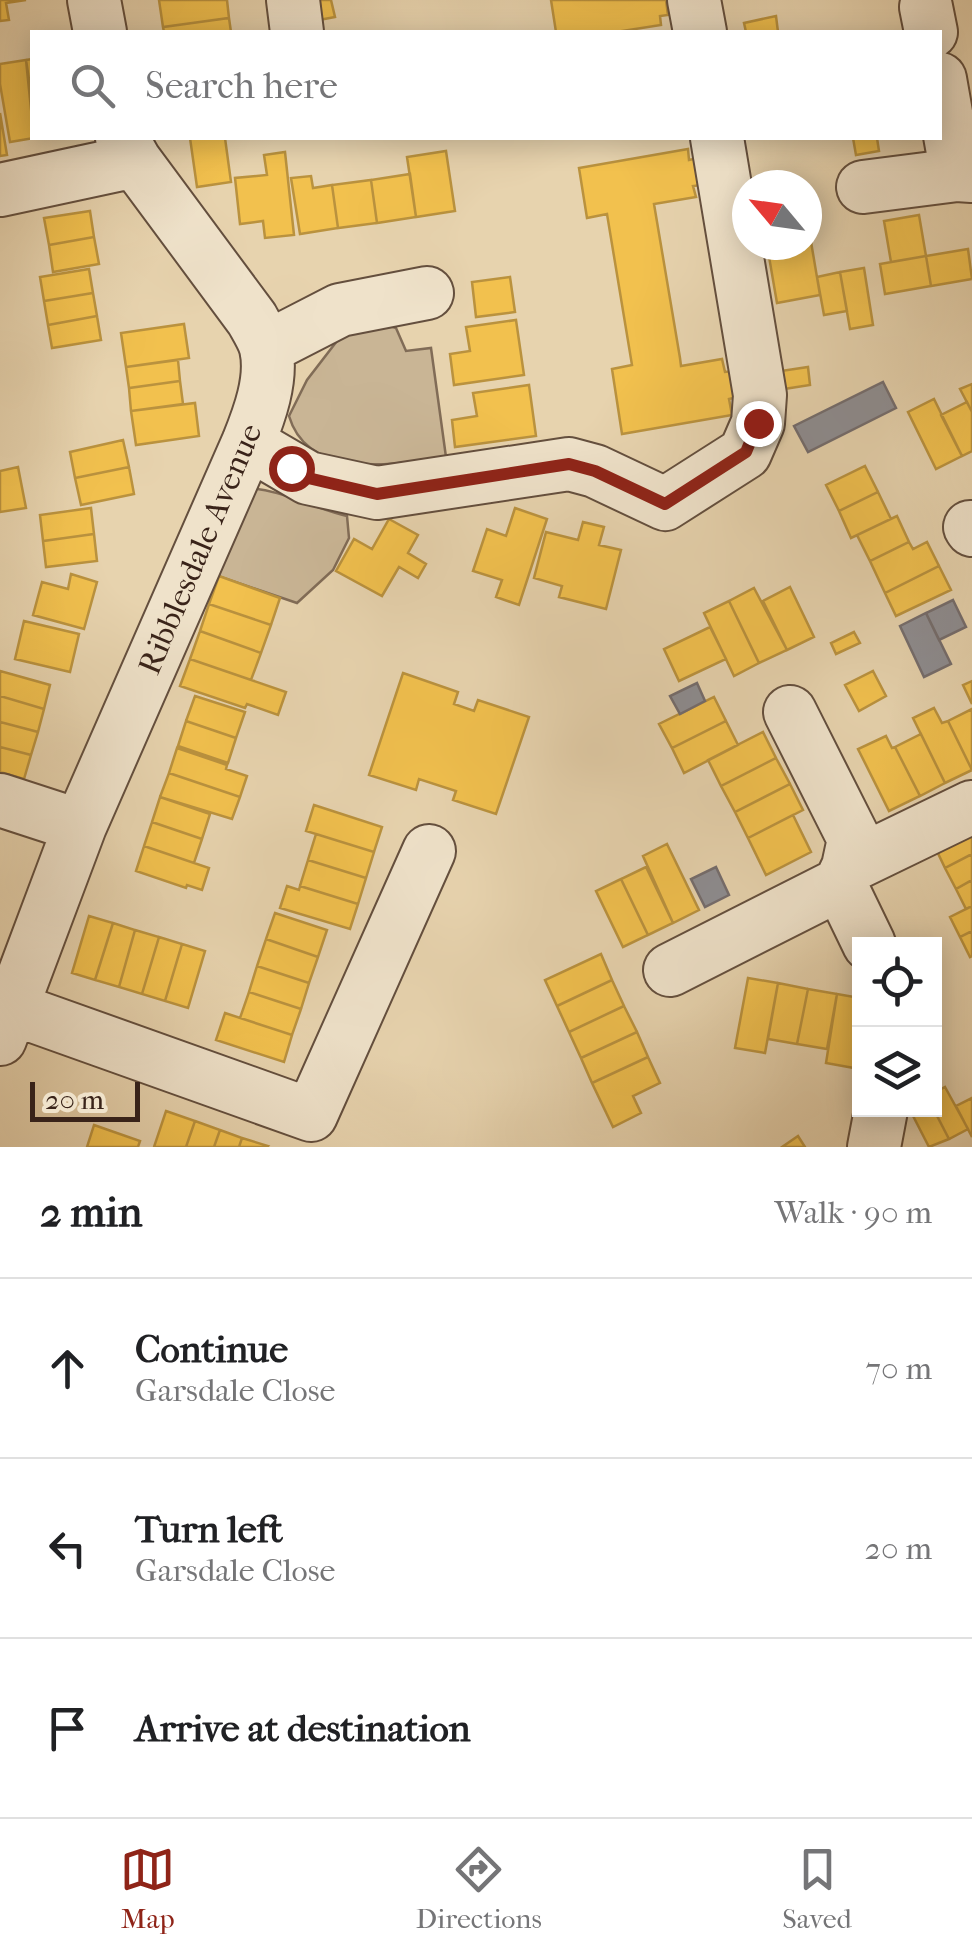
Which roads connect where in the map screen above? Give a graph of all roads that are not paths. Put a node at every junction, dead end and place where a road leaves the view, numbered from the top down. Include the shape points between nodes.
1 (94, 0) edge
2 (293, 0) edge
3 (694, 0) edge
4 (100, 30) edge
5 (296, 30) edge
6 (700, 30) edge
7 (942, 88) edge
8 (717, 140) edge
9 (129, 149) edge
10 (964, 176) edge
11 (864, 187) dead end
12 (0, 190) edge
13 (427, 292) dead end
14 (266, 348) junction
15 (248, 444) junction
16 (790, 712) dead end
17 (0, 800) edge
18 (972, 807) edge
19 (80, 826) junction
20 (430, 850) dead end
21 (857, 867) junction
22 (868, 937) edge
23 (670, 970) dead end
24 (6, 1023) edge
25 (880, 1117) edge
26 (874, 1147) edge

1 - 4 street
2 - 5 street
3 - 6 street
7 - 10 street
8 - 15 street via 760,395 746,452 665,504 569,464 377,494 308,478
9 - 12 street
9 - 14 street
10 - 11 street
13 - 14 street via 340,310
14 - 15 street, Ribblesdale Avenue via 267,374
15 - 19 street, Ribblesdale Avenue
16 - 21 street via 854,839
17 - 19 street
18 - 21 street
19 - 24 street, Ribblesdale Avenue
20 - 24 street via 311,1116
21 - 22 street
21 - 23 street
25 - 26 street

